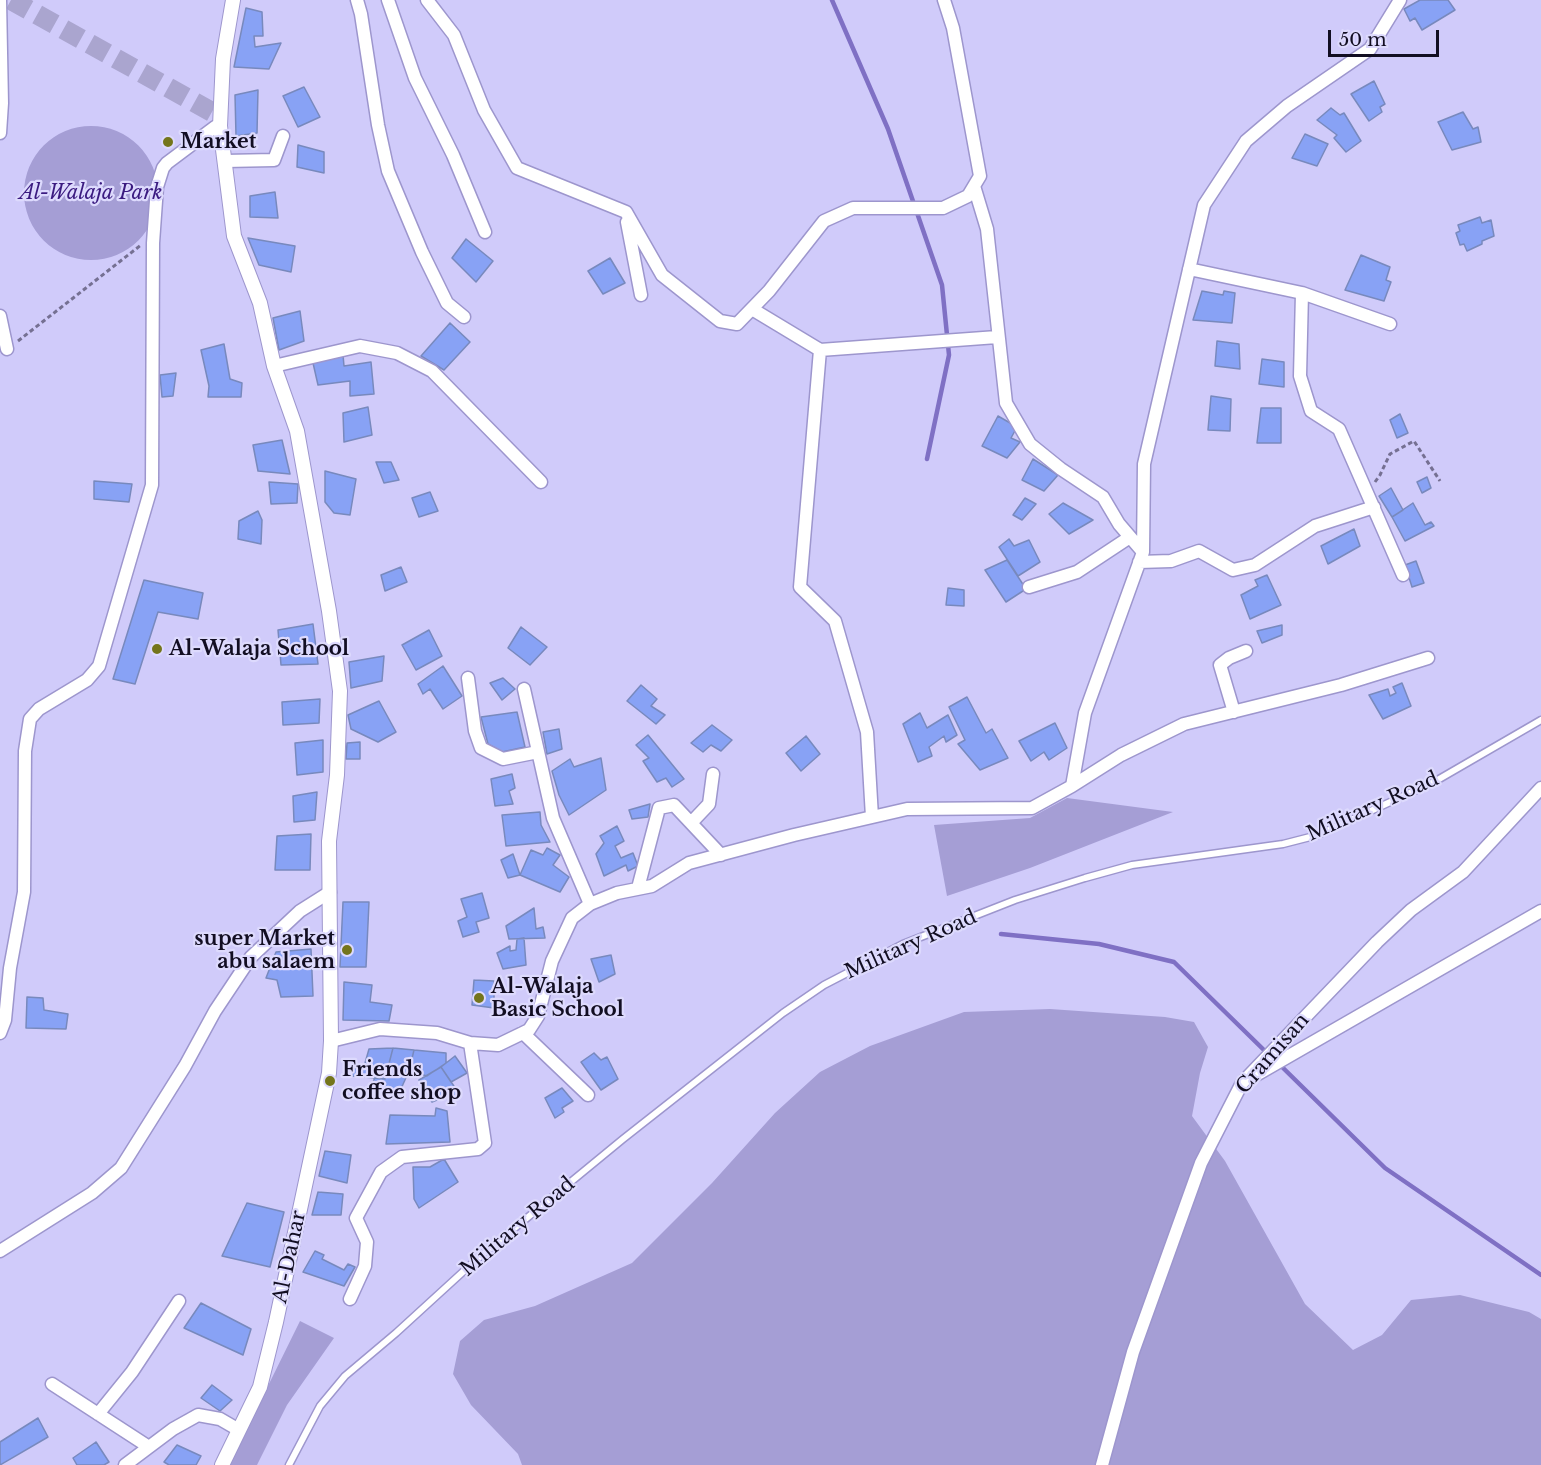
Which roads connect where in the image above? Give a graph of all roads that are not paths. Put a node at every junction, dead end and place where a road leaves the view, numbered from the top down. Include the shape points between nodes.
1 (0, 0) edge
2 (233, 0) edge
3 (357, 0) edge
4 (388, 0) edge
5 (427, 0) edge
6 (944, 0) edge
7 (1400, 0) edge
8 (220, 126) junction
9 (0, 133) edge
10 (283, 136) dead end
11 (225, 161) junction
12 (974, 186) junction
13 (626, 213) junction
14 (485, 232) dead end
15 (1189, 269) junction
16 (1302, 293) junction
17 (641, 295) dead end
18 (752, 309) junction
19 (0, 316) edge
20 (464, 317) dead end
21 (1390, 324) dead end
22 (997, 337) junction
23 (7, 349) road end
24 (820, 350) junction
25 (274, 366) junction
26 (541, 482) dead end
27 (1374, 507) junction
28 (1130, 537) junction
29 (1141, 557) junction
30 (1403, 575) dead end
31 (1029, 587) dead end
32 (1246, 651) dead end
33 (1428, 658) dead end
34 (468, 678) dead end
35 (524, 689) dead end
36 (1234, 712) junction
37 (1541, 720) edge
38 (538, 752) junction
39 (713, 774) dead end
40 (1072, 786) junction
41 (1541, 788) edge
42 (872, 817) junction
43 (691, 823) junction
44 (721, 855) junction
45 (638, 888) junction
46 (330, 892) junction
47 (590, 904) junction
48 (1541, 911) edge
49 (0, 1033) edge
50 (523, 1033) junction
51 (331, 1041) junction
52 (470, 1043) junction
53 (1242, 1083) junction
54 (588, 1095) dead end
55 (0, 1251) edge
56 (350, 1299) dead end
57 (179, 1301) dead end
58 (52, 1384) dead end
59 (98, 1414) junction
60 (239, 1430) junction
61 (149, 1448) junction
62 (125, 1465) edge
63 (222, 1465) edge
64 (290, 1465) edge
65 (1102, 1465) edge

1 - 9 street
2 - 8 street, Al-Dahar via 223,59
3 - 20 street via 388,171 447,303
4 - 14 street via 415,78
5 - 13 street via 454,35 484,110 517,168
6 - 12 street via 953,28 980,176
7 - 15 street via 1370,49 1287,106 1246,141 1204,205
8 - 11 street, Al-Dahar
8 - 49 street via 163,168 157,186 152,485 99,666 87,680 39,709 30,719 25,751 24,892
10 - 11 street via 274,160
11 - 25 street, Al-Dahar via 234,236 260,303
12 - 18 street via 968,196 943,208 853,208 824,221
12 - 22 street via 987,229
13 - 17 street
13 - 18 street via 662,275 720,321 737,324
15 - 16 street
15 - 29 street via 1144,464
16 - 21 street
16 - 27 street via 1300,376 1311,411 1339,429
18 - 24 street
19 - 23 street
22 - 24 street
22 - 28 street via 1006,403 1030,444 1103,497
24 - 42 street via 800,587 835,621 867,732
25 - 26 street via 360,346 397,353 432,371
25 - 46 street, Al-Dahar via 297,431 340,691 337,775 329,841
27 - 29 street via 1315,526 1255,565 1233,570 1199,551 1171,561
27 - 30 street
28 - 29 street
28 - 31 street via 1077,572
29 - 40 street via 1085,713
32 - 36 street via 1220,665
33 - 36 street
34 - 38 street via 481,748 503,759
35 - 38 street
36 - 40 street via 1184,724 1121,755
37 - 64 lane, Military Road via 1434,782 1318,835 1283,844 1132,866 1085,878 1015,900 903,944 824,985 623,1139 477,1259 345,1376 320,1406
38 - 47 street via 553,818
39 - 43 street via 709,804
40 - 42 street via 1032,808 907,808
41 - 53 street, Cramisan via 1463,872 1377,942
42 - 44 street
43 - 44 street
43 - 45 street via 674,805 659,808
44 - 45 street via 689,863 652,886
45 - 47 street
46 - 51 street, Al-Dahar
46 - 55 street via 300,910 251,957 121,1167 92,1193
47 - 50 street via 572,918 552,961 538,1016
48 - 53 street
50 - 52 street via 498,1045
50 - 54 street
51 - 52 street via 380,1029 437,1033
51 - 60 street, Al-Dahar via 329,1073 276,1322 260,1387
52 - 56 street via 485,1143 478,1149 402,1157 381,1172 356,1218 367,1242 365,1266
53 - 65 street, Cramisan via 1201,1163 1133,1352
57 - 59 street via 132,1372
58 - 59 street
59 - 61 street
60 - 61 street via 220,1419 198,1415
60 - 63 street, Al-Dahar
61 - 62 street

